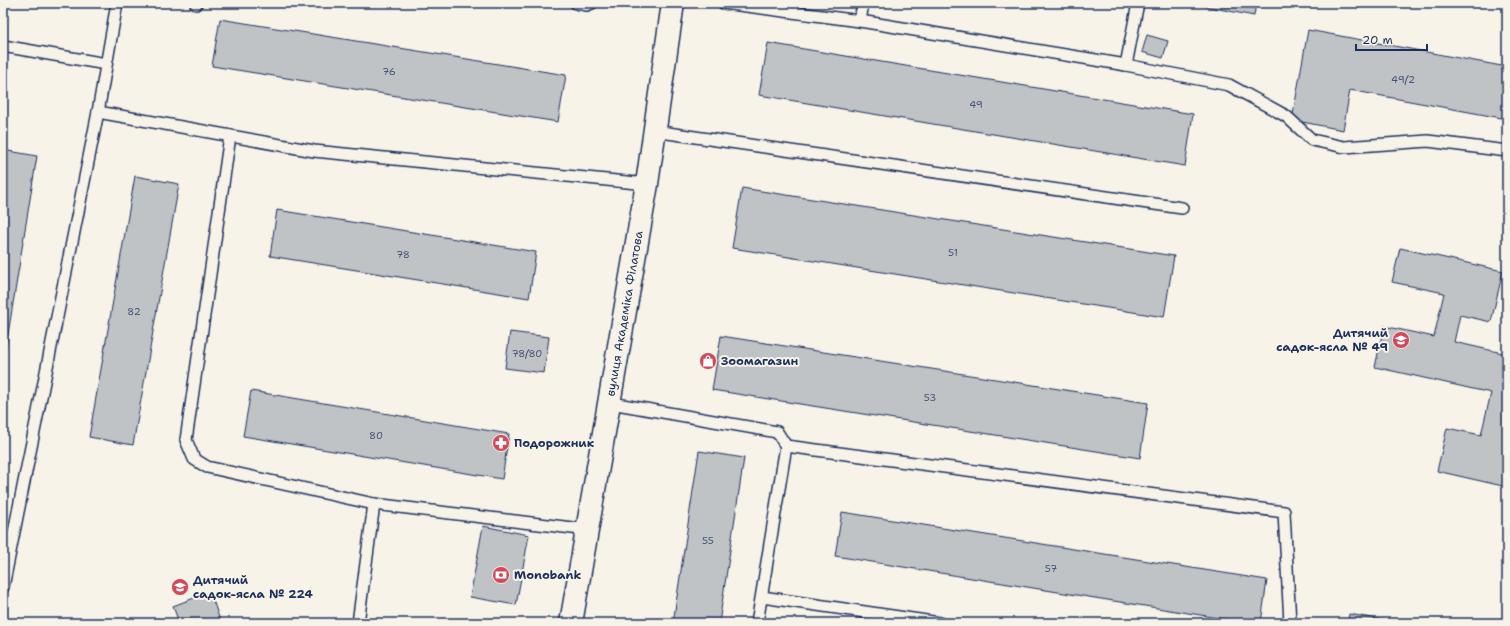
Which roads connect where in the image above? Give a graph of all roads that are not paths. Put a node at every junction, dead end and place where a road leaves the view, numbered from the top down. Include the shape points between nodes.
1 (117, 3) edge
2 (576, 3) edge
3 (592, 3) edge
4 (673, 3) edge
5 (723, 3) edge
6 (863, 3) edge
7 (1138, 3) edge
8 (860, 21) junction
9 (3, 46) edge
10 (106, 64) junction
11 (1126, 65) junction
12 (98, 112) junction
13 (654, 131) junction
14 (230, 136) junction
15 (1507, 151) edge
16 (647, 184) junction
17 (1182, 208) dead end
18 (611, 403) junction
19 (786, 446) junction
20 (374, 504) junction
21 (588, 530) junction
22 (3, 587) edge
23 (762, 597) junction
24 (358, 623) edge
25 (572, 623) edge
26 (757, 623) edge
27 (940, 623) edge
28 (1290, 623) edge

1 - 10 lane
2 - 3 lane
4 - 13 main road, вулиця Академіка Філатова
5 - 8 lane
6 - 8 lane
7 - 11 lane
8 - 11 lane
9 - 10 lane
10 - 12 lane
11 - 15 lane via 1229,85 1286,116 1312,140 1344,147 1428,141
12 - 14 lane
12 - 22 lane
13 - 16 main road, вулиця Академіка Філатова
13 - 17 lane
14 - 16 lane via 314,151
14 - 20 lane via 186,440 194,459 207,467
16 - 18 main road, вулиця Академіка Філатова
18 - 19 lane via 778,432
18 - 21 main road, вулиця Академіка Філатова
19 - 23 lane
19 - 28 lane via 1284,512
20 - 21 lane
20 - 24 lane
21 - 25 main road, вулиця Академіка Філатова
23 - 26 lane
23 - 27 lane

